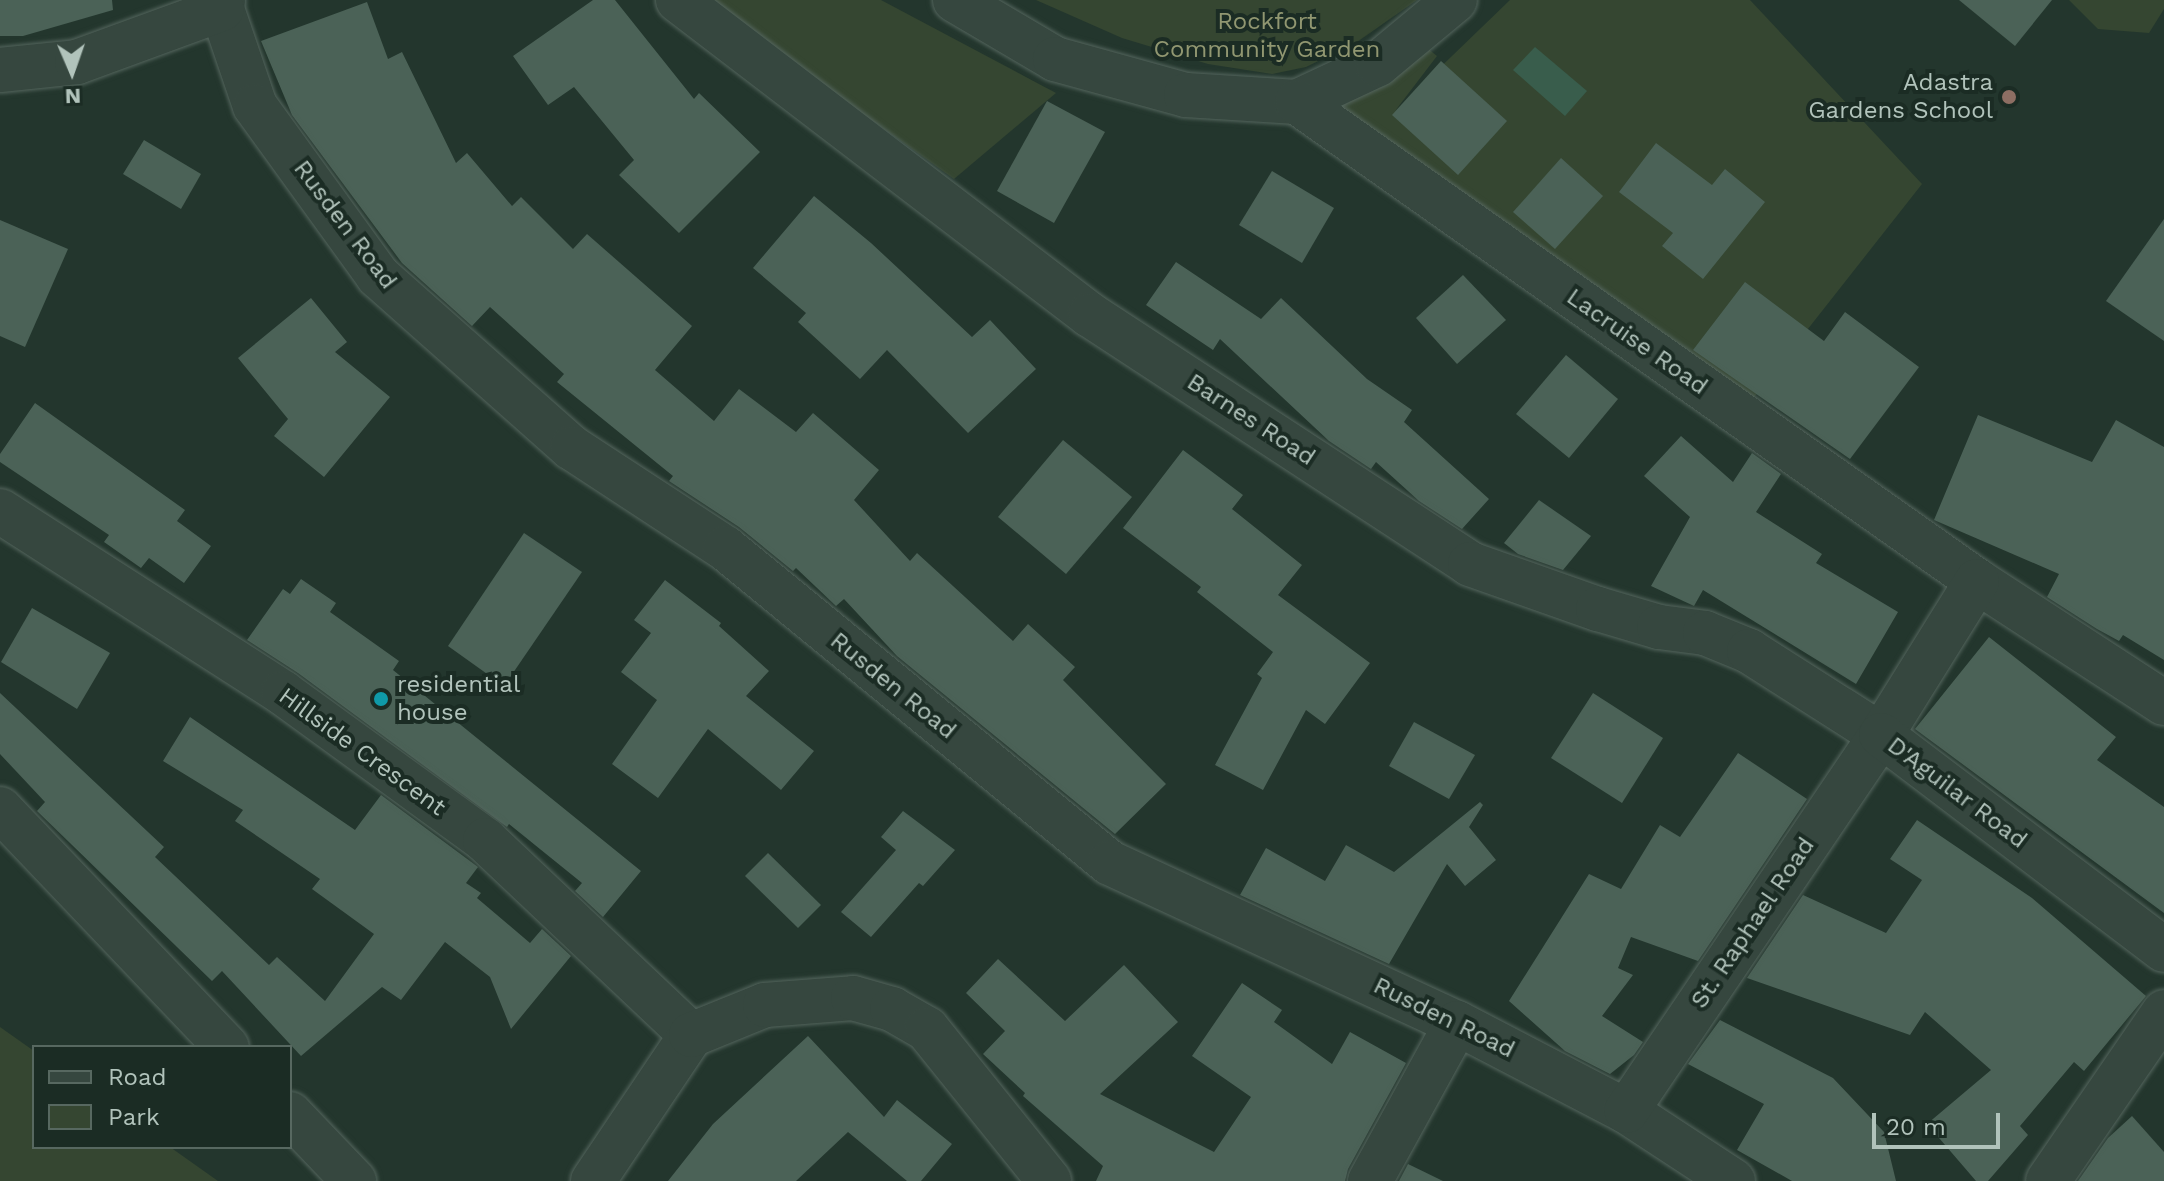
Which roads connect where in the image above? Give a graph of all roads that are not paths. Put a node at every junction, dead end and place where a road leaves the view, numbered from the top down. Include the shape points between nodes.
1 (678, 0) edge
2 (955, 0) edge
3 (1455, 0) edge
4 (223, 4) edge
5 (0, 70) edge
6 (1297, 102) junction
7 (0, 511) edge
8 (1977, 581) junction
9 (2164, 703) edge
10 (1881, 735) junction
11 (0, 809) edge
12 (2164, 950) edge
13 (2164, 1012) edge
14 (1457, 1023) junction
15 (691, 1035) junction
16 (225, 1045) edge
17 (1626, 1111) junction
18 (292, 1116) edge
19 (354, 1181) edge
20 (593, 1181) edge
21 (1049, 1181) edge
22 (1370, 1181) edge
23 (1733, 1181) edge
24 (2048, 1181) edge

1 - 10 street, Barnes Road via 1090,315 1470,564 1613,614 1705,633 1749,651
2 - 6 street via 1055,59 1186,95
3 - 6 street via 1378,64
4 - 5 street via 77,62
4 - 14 street, Rusden Road via 255,106 378,276 572,448 725,548 1110,863
6 - 8 street, Lacruise Road
7 - 15 street, Hillside Crescent via 283,693 485,840
8 - 9 street
8 - 10 street, D'Aguilar Road
10 - 12 street, D'Aguilar Road
10 - 17 street, St. Raphael Road
11 - 16 street
13 - 24 street
14 - 17 street, Rusden Road
14 - 22 street
15 - 20 street
15 - 21 street via 765,1005 853,998 892,1009 927,1029
17 - 23 street, Rusden Road
18 - 19 street

